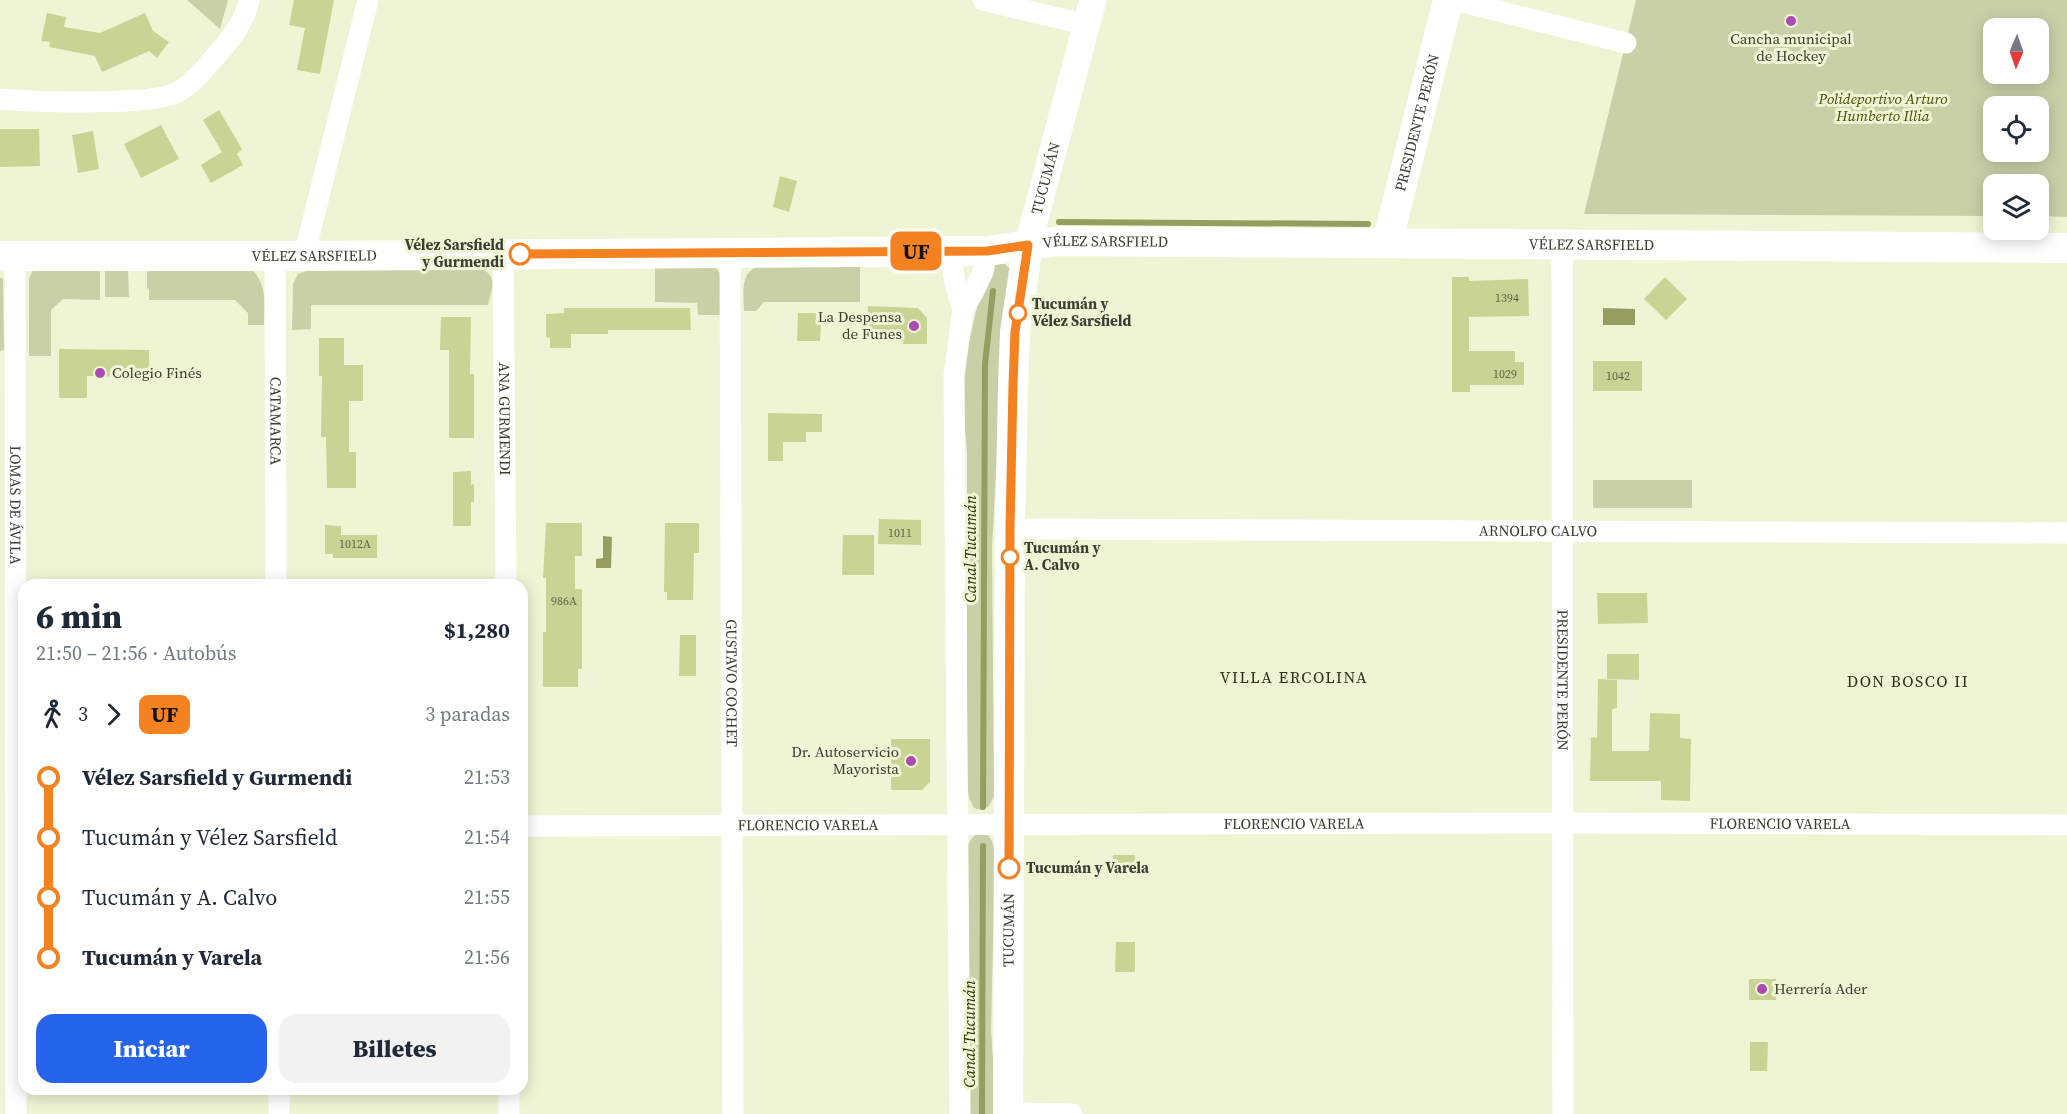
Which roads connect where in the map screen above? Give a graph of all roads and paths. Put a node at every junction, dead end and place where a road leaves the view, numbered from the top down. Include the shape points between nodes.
1 (249, 0) edge
2 (368, 0) edge
3 (983, 0) edge
4 (1448, 0) edge
5 (1455, 0) edge
6 (1090, 13) edge
7 (1626, 43) dead end
8 (1, 99) edge
9 (1387, 243) junction
10 (1562, 244) junction
11 (1028, 245) junction
12 (2067, 248) edge
13 (952, 251) junction
14 (987, 251) junction
15 (730, 253) junction
16 (503, 254) junction
17 (7, 256) edge
18 (289, 256) junction
19 (963, 309) junction
20 (1010, 529) junction
21 (1563, 531) junction
22 (2067, 533) edge
23 (276, 579) edge
24 (506, 579) edge
25 (1563, 823) junction
26 (1009, 824) junction
27 (957, 825) junction
28 (2067, 825) edge
29 (528, 826) edge
30 (733, 826) junction
31 (13, 828) edge
32 (279, 1095) edge
33 (509, 1095) edge
34 (16, 1114) edge
35 (279, 1114) edge
36 (509, 1114) edge
37 (733, 1114) edge
38 (960, 1114) edge
39 (1008, 1114) edge
40 (1072, 1114) edge
41 (1563, 1114) edge

1 - 8 street via 246,16 229,41 197,77 176,93 146,100
2 - 18 street, CATAMARCA
3 - 6 street
4 - 9 main road, PRESIDENTE PERÓN
5 - 7 street
6 - 11 street, TUCUMÁN
9 - 10 main road, VÉLEZ SARSFIELD
9 - 11 main road, VÉLEZ SARSFIELD
10 - 12 main road, VÉLEZ SARSFIELD
10 - 21 street, PRESIDENTE PERÓN
11 - 14 main road, VÉLEZ SARSFIELD
11 - 20 main road, TUCUMÁN via 1015,332
13 - 14 main road, VÉLEZ SARSFIELD
13 - 15 main road, VÉLEZ SARSFIELD
13 - 19 street via 952,272
14 - 19 street via 982,272
15 - 16 main road, VÉLEZ SARSFIELD
15 - 30 street, GUSTAVO COCHET
16 - 18 main road, VÉLEZ SARSFIELD
16 - 24 street, ANA GURMENDI
17 - 18 main road, VÉLEZ SARSFIELD
17 - 31 street, LOMAS DE ÁVILA
18 - 23 street, CATAMARCA
19 - 27 street via 954,376
20 - 21 street, ARNOLFO CALVO
20 - 26 main road, TUCUMÁN
21 - 22 street, ARNOLFO CALVO
21 - 25 street, PRESIDENTE PERÓN
25 - 26 street, FLORENCIO VARELA
25 - 28 street, FLORENCIO VARELA
25 - 41 street, PRESIDENTE PERÓN
26 - 27 street, FLORENCIO VARELA
26 - 39 main road, TUCUMÁN
27 - 30 street, FLORENCIO VARELA
27 - 38 street
29 - 30 street, FLORENCIO VARELA
30 - 37 street, GUSTAVO COCHET
31 - 34 street, LOMAS DE ÁVILA
32 - 35 street
33 - 36 street
39 - 40 street

